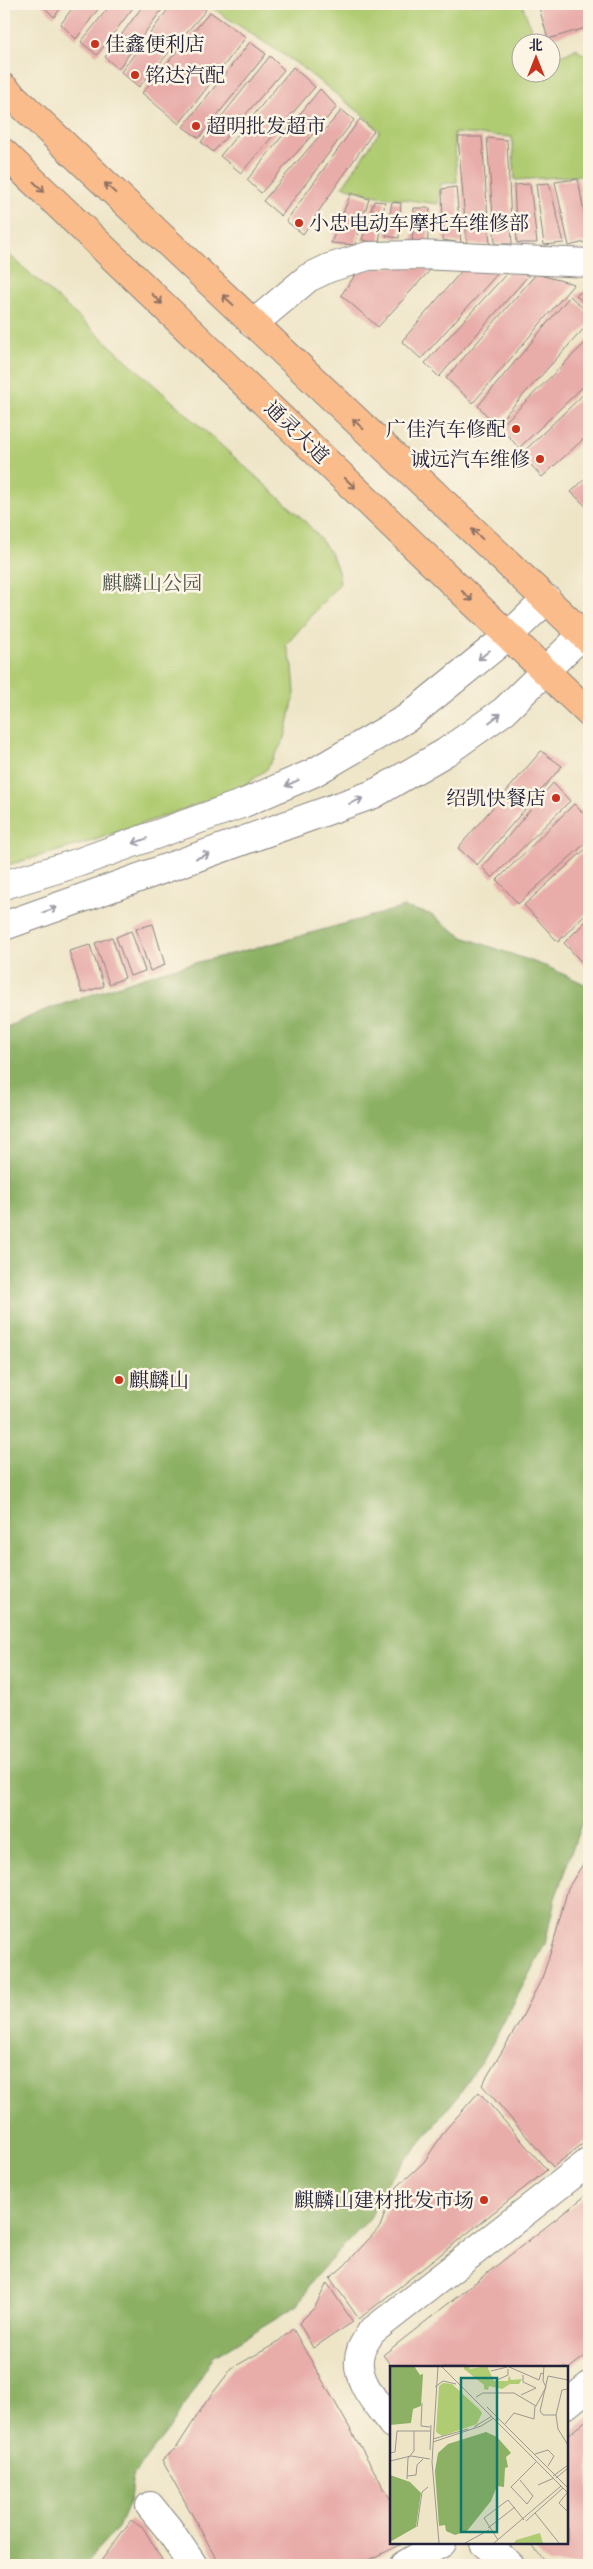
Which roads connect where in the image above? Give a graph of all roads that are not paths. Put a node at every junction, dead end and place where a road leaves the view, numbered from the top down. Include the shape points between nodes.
1 (4, 88) edge
2 (4, 153) edge
3 (589, 263) edge
4 (253, 324) junction
5 (546, 599) junction
6 (508, 636) junction
7 (586, 637) edge
8 (545, 672) junction
9 (589, 712) edge
10 (4, 885) edge
11 (4, 926) edge
12 (589, 2162) edge
13 (589, 2386) edge
14 (568, 2403) edge
15 (390, 2421) edge
16 (150, 2506) dead end
17 (440, 2544) edge
18 (485, 2544) edge
19 (193, 2565) edge
20 (404, 2565) edge
21 (510, 2565) edge

4 -> 1 main road
2 -> 6 main road, 通灵大道
3 - 4 street via 419,255 368,256 308,278
5 -> 4 main road
5 - 6 street
5 - 7 main road
6 - 8 main road, 通灵大道
6 -> 10 street via 407,718 313,773 244,803 77,863
7 - 8 street
8 - 9 main road, 通灵大道
11 -> 8 street via 374,794 474,734
12 - 15 street via 371,2332 360,2350 358,2367 365,2387
13 - 14 street
16 - 19 street
17 - 20 street
18 - 21 street

